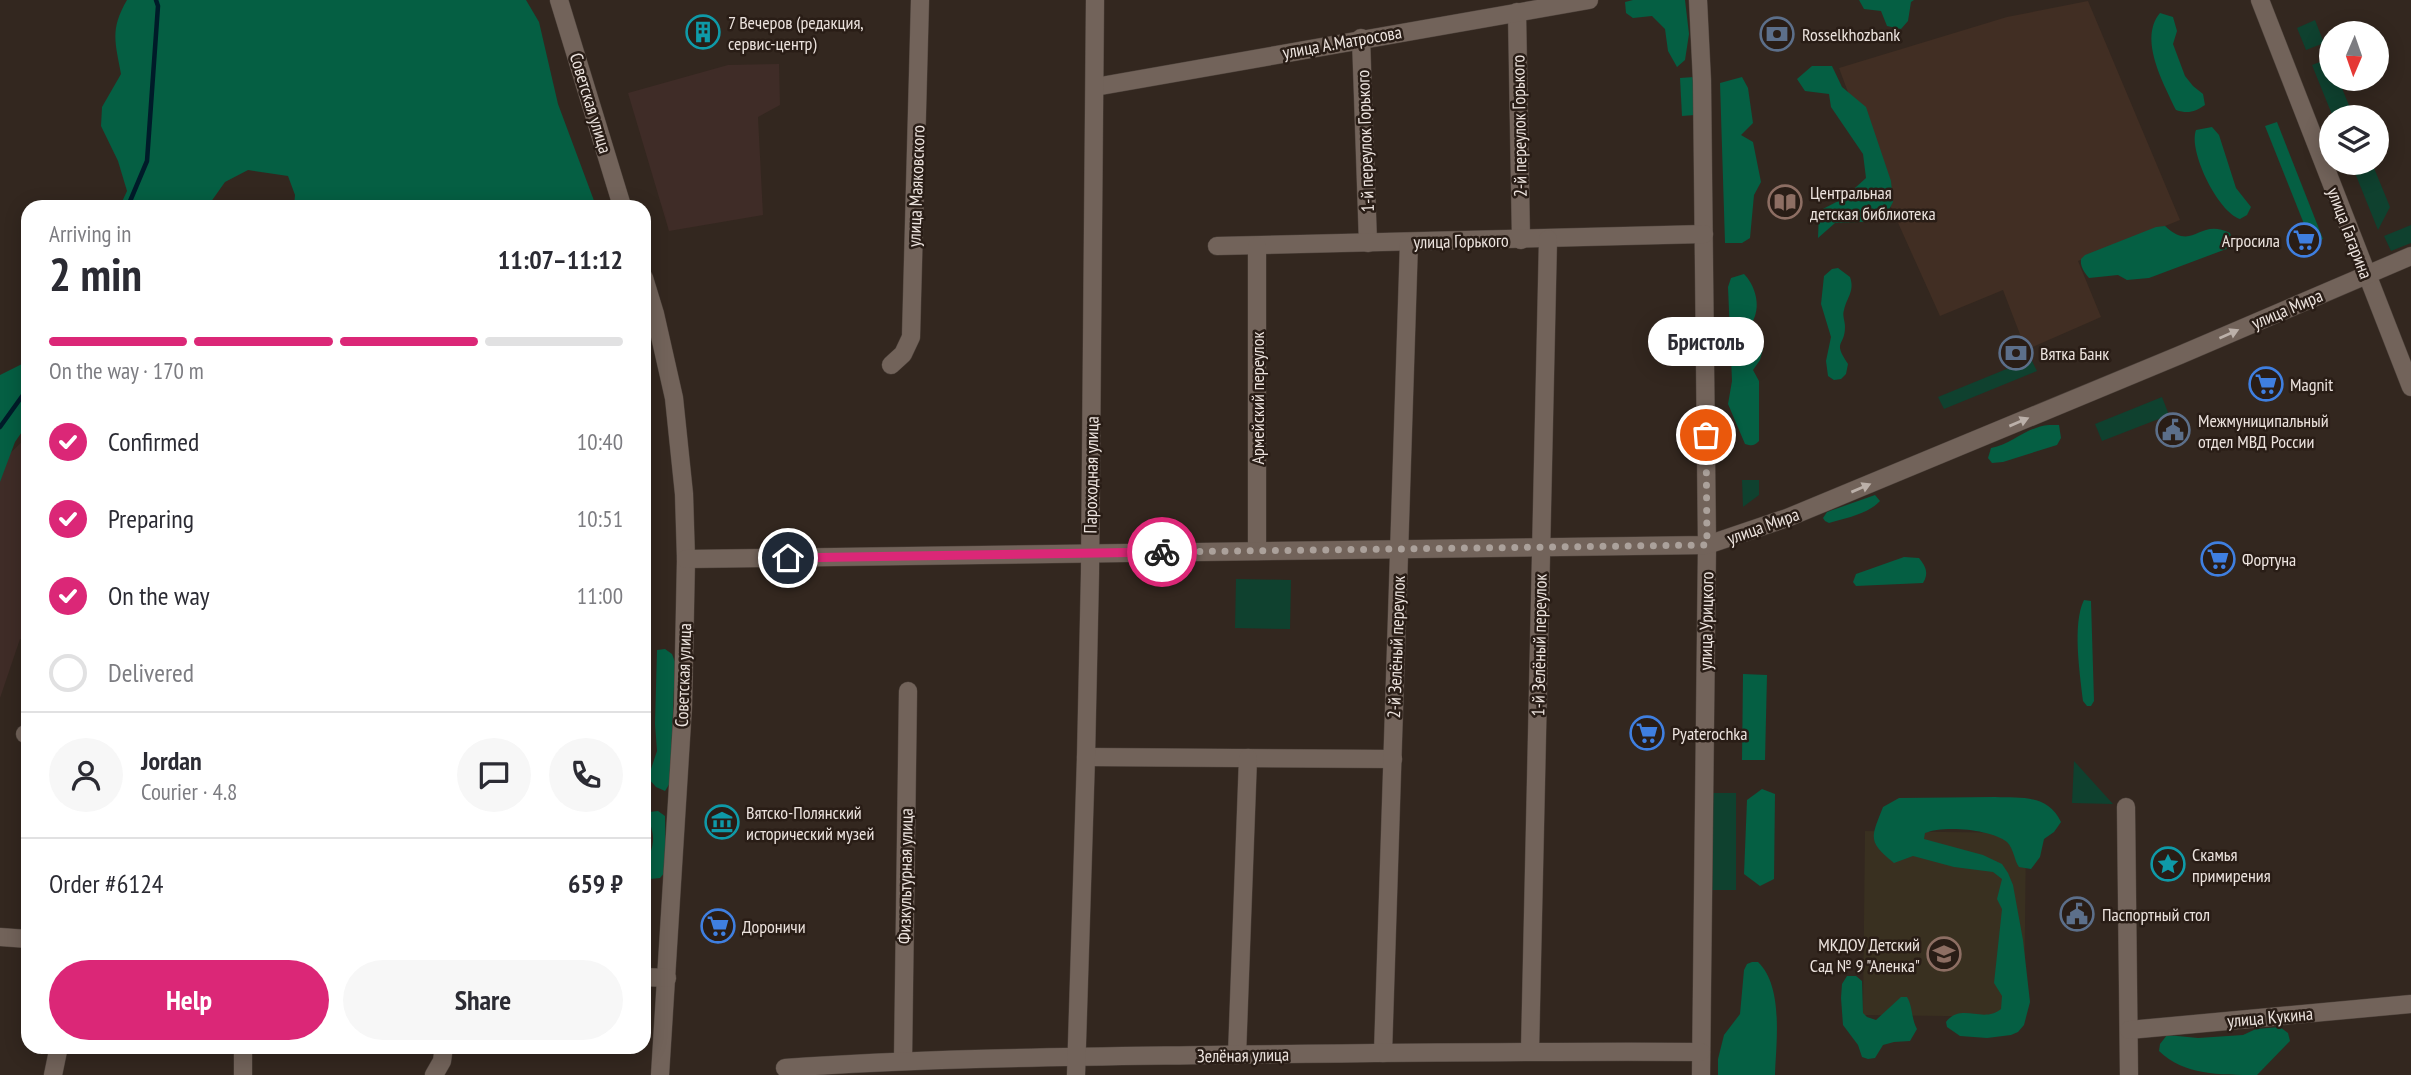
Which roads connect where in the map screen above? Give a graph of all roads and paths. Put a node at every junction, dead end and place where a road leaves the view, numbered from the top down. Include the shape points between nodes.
1 (559, 0) edge
2 (920, 0) edge
3 (1095, 0) edge
4 (1589, 0) edge
5 (1698, 0) edge
6 (2260, 0) edge
7 (1517, 12) junction
8 (1362, 38) junction
9 (1095, 87) junction
10 (620, 200) edge
11 (1704, 234) junction
12 (1548, 239) junction
13 (1521, 240) junction
14 (1409, 242) junction
15 (1368, 243) junction
16 (1217, 246) dead end
17 (1257, 246) junction
18 (2411, 256) edge
19 (2366, 274) junction
20 (651, 301) edge
21 (891, 365) dead end
22 (2411, 387) edge
23 (1707, 545) junction
24 (1541, 547) junction
25 (1399, 549) junction
26 (1257, 551) junction
27 (1090, 553) junction
28 (686, 559) junction
29 (908, 691) dead end
30 (1086, 757) junction
31 (1248, 758) junction
32 (1392, 759) junction
33 (2126, 807) dead end
34 (0, 937) edge
35 (21, 938) edge
36 (651, 977) edge
37 (667, 978) junction
38 (2411, 1004) edge
39 (2129, 1030) junction
40 (1530, 1051) junction
41 (1701, 1052) junction
42 (1383, 1053) junction
43 (57, 1054) edge
44 (243, 1054) edge
45 (443, 1054) edge
46 (1237, 1055) junction
47 (903, 1061) junction
48 (1076, 1066) edge
49 (785, 1068) dead end
50 (53, 1075) edge
51 (243, 1075) edge
52 (434, 1075) edge
53 (660, 1075) edge
54 (1701, 1075) edge
55 (2129, 1075) edge

1 - 10 street, Советская улица
2 - 21 street, улица Маяковского via 911,337 904,354
3 - 9 street, Пароходная улица
4 - 7 street, улица А.Матросова
5 - 11 street, улица Урицкого
6 - 19 street, улица Гагарина
7 - 8 street, улица А.Матросова
7 - 13 street, 2-й переулок Горького
8 - 9 street, улица А.Матросова
8 - 15 street, 1-й переулок Горького
9 - 27 street, Пароходная улица
11 - 12 street, улица Горького
11 - 23 street, улица Урицкого
12 - 13 street, улица Горького
12 - 24 street, 1-й Зелёный переулок
13 - 14 street, улица Горького
14 - 15 street, улица Горького
14 - 25 street, 2-й Зелёный переулок
15 - 17 street, улица Горького
16 - 17 street, улица Горького
17 - 26 street, Армейский переулок
18 - 19 street, улица Мира
19 - 22 street, улица Гагарина
23 -> 19 street, улица Мира via 1787,519
20 - 28 street, Советская улица via 674,398
23 - 24 street, улица Мира
23 - 41 street, улица Урицкого
24 - 25 street, улица Мира
24 - 40 street, 1-й Зелёный переулок
25 - 26 street, улица Мира
25 - 32 street, 2-й Зелёный переулок
26 - 27 street, улица Мира
27 - 28 street, улица Мира
27 - 30 street, Пароходная улица
28 - 37 street, Советская улица via 683,706
29 - 47 street, Физкультурная улица
30 - 31 street
30 - 48 street, Пароходная улица
31 - 32 street
31 - 46 street
32 - 42 street, 2-й Зелёный переулок
33 - 39 street
34 - 35 street
36 - 37 street
37 - 53 street, Советская улица
38 - 39 street, улица Кукина
39 - 55 street
40 - 41 street, Зелёная улица
40 - 42 street, Зелёная улица
41 - 54 street, улица Урицкого
42 - 46 street, Зелёная улица
43 - 50 street
44 - 51 street
45 - 52 street
46 - 48 street, Зелёная улица
47 - 48 street, Зелёная улица
47 - 49 street, Зелёная улица

